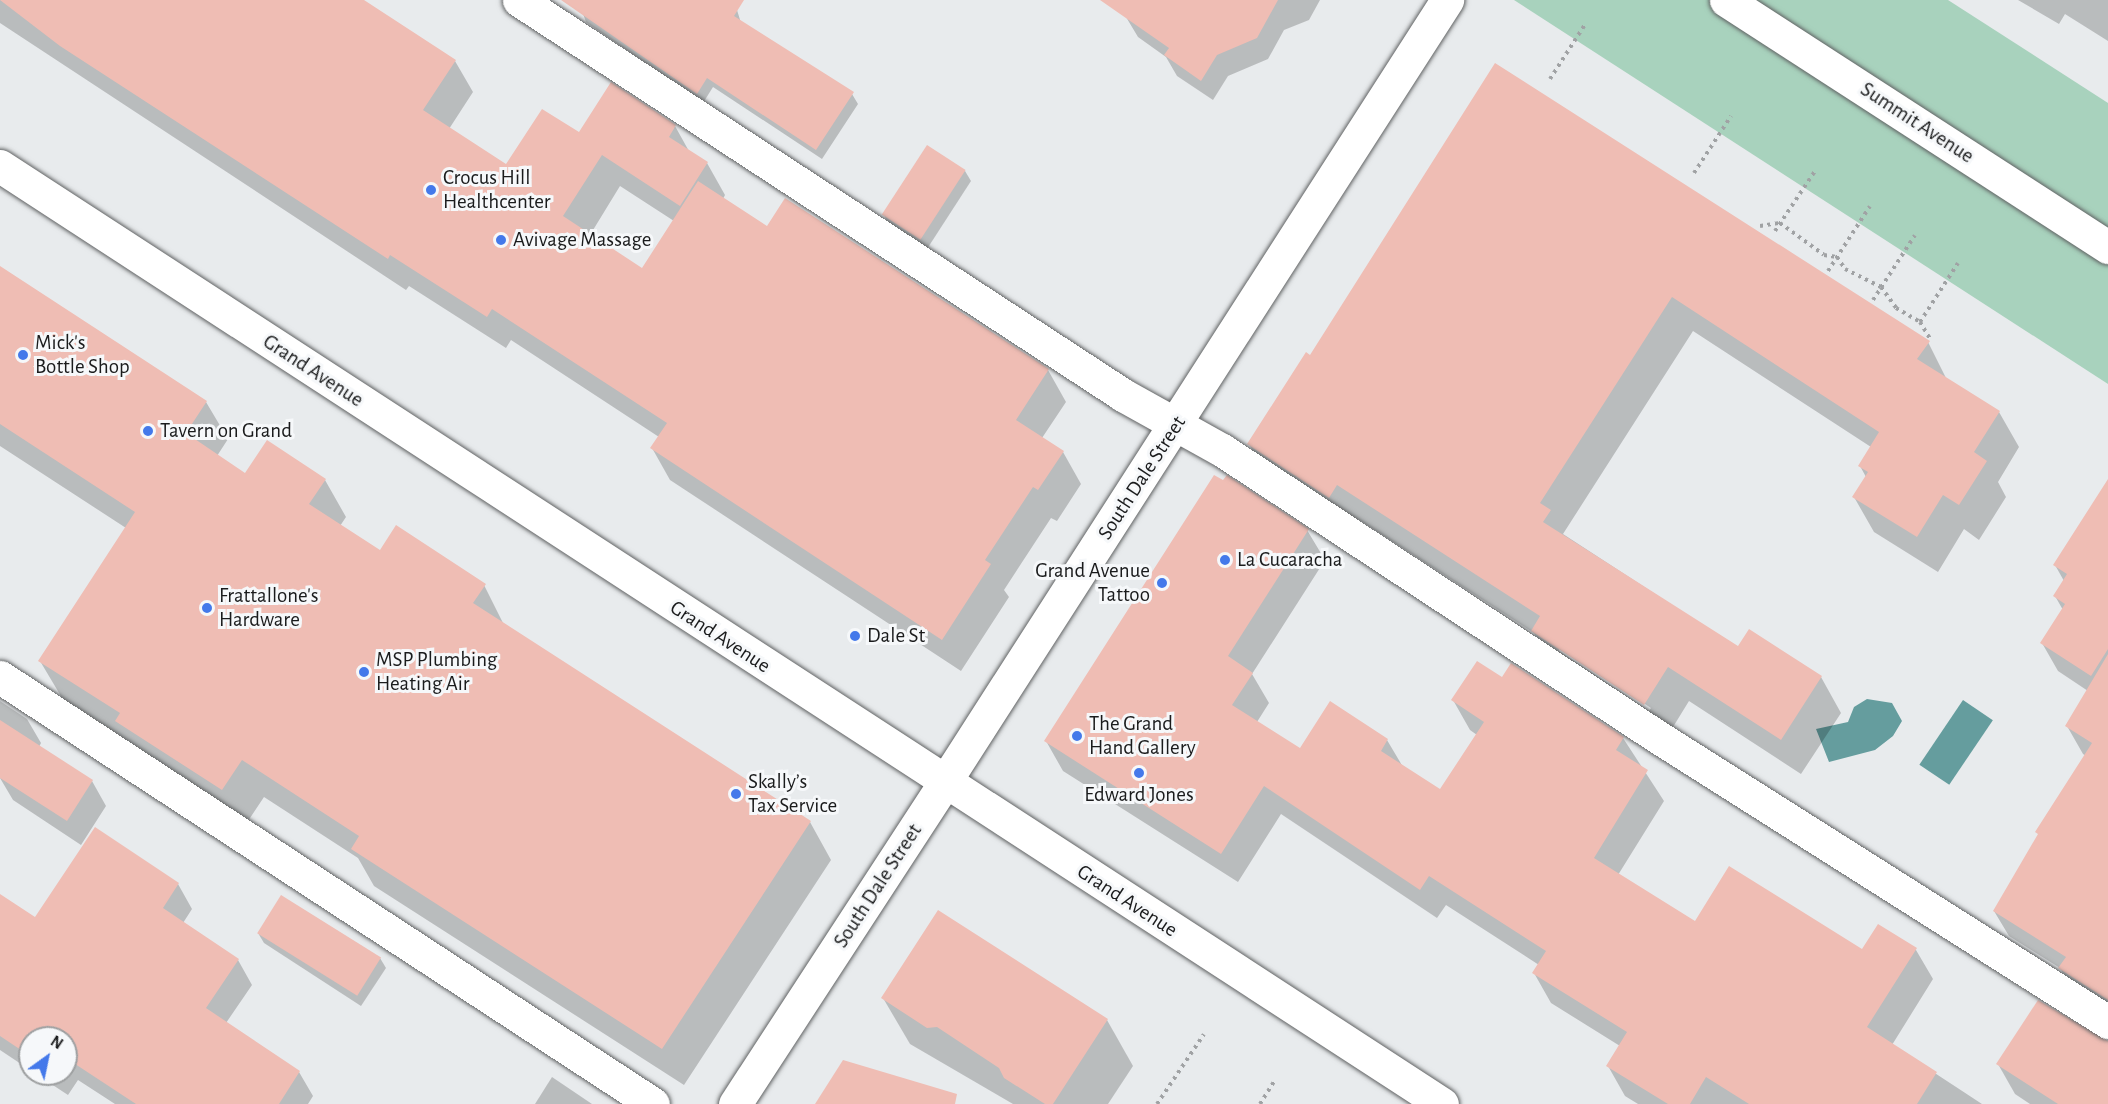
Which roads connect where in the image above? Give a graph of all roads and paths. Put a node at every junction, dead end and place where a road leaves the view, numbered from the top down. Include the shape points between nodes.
1 (519, 0) edge
2 (1447, 0) edge
3 (1726, 0) edge
4 (1586, 23) dead end
5 (1550, 79) dead end
6 (1731, 116) dead end
7 (0, 166) edge
8 (1815, 171) dead end
9 (1694, 172) dead end
10 (1870, 206) dead end
11 (1780, 223) junction
12 (1760, 226) dead end
13 (1775, 231) dead end
14 (1915, 235) dead end
15 (2108, 247) edge
16 (1837, 257) junction
17 (1958, 262) dead end
18 (1828, 271) dead end
19 (1881, 287) junction
20 (1873, 300) dead end
21 (1920, 322) junction
22 (1931, 340) dead end
23 (1176, 425) junction
24 (0, 676) edge
25 (944, 783) junction
26 (2108, 1022) edge
27 (1204, 1034) dead end
28 (1275, 1080) dead end
29 (653, 1104) edge
30 (735, 1104) edge
31 (1157, 1104) edge
32 (1260, 1104) edge
33 (1442, 1104) edge

1 - 23 main road via 1104,383
2 - 23 main road, South Dale Street
3 - 15 main road, Summit Avenue
4 - 5 path
6 - 9 path
7 - 25 main road, Grand Avenue
8 - 11 path
10 - 16 path
11 - 12 path
11 - 13 path
11 - 16 path via 1824,255
14 - 19 path
16 - 18 path
16 - 19 path via 1845,269
17 - 21 path
19 - 20 path
19 - 21 path via 1896,308
21 - 22 path
23 - 25 main road, South Dale Street
23 - 26 main road via 1222,450 1658,737
24 - 29 main road
25 - 30 main road, South Dale Street
25 - 33 main road, Grand Avenue
27 - 31 path
28 - 32 path

